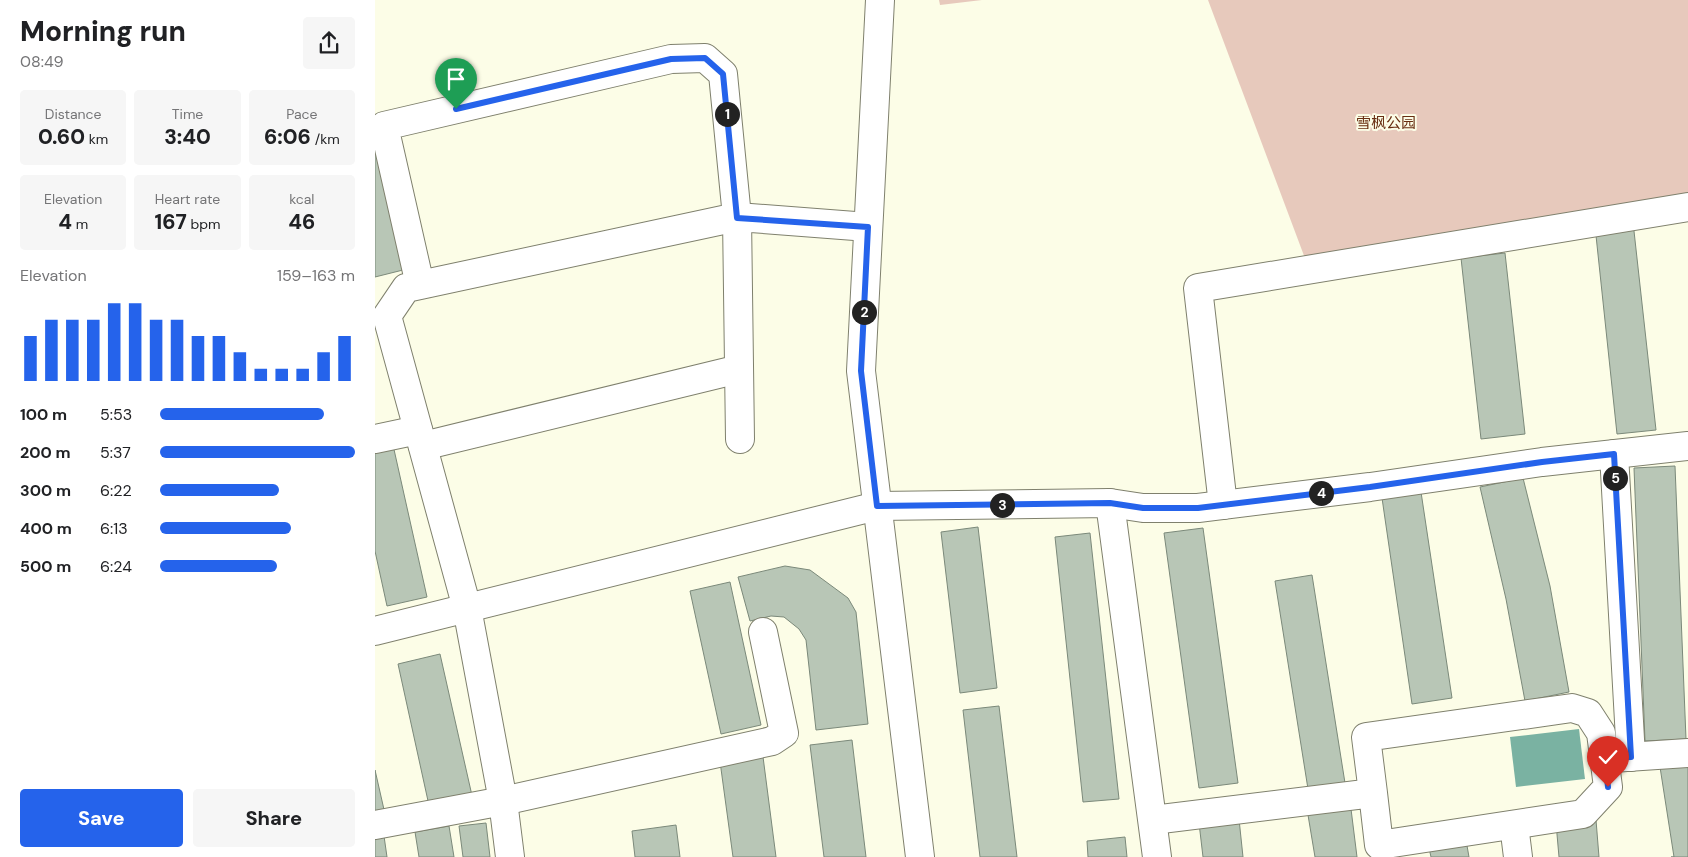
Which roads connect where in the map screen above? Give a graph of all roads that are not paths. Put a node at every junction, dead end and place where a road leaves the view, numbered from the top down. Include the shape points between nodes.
1 (879, 0) edge
2 (1688, 207) edge
3 (737, 218) junction
4 (868, 227) junction
5 (420, 285) junction
6 (381, 315) edge
7 (739, 369) junction
8 (421, 438) junction
9 (375, 439) edge
10 (740, 439) dead end
11 (1688, 446) edge
12 (1614, 454) junction
13 (1110, 503) junction
14 (1223, 505) junction
15 (877, 506) junction
16 (467, 608) junction
17 (375, 631) edge
18 (763, 632) dead end
19 (1688, 754) edge
20 (1631, 757) junction
21 (1605, 759) junction
22 (1373, 793) junction
23 (503, 801) junction
24 (1153, 820) junction
25 (1514, 824) junction
26 (375, 826) edge
27 (1406, 849) edge
28 (511, 857) edge
29 (920, 857) edge
30 (1157, 857) edge
31 (1518, 857) edge

1 - 4 street
2 - 14 street via 1198,288
3 - 4 street
3 - 5 street
3 - 5 street via 723,74 705,58 671,59 384,126
3 - 7 street
4 - 15 street via 861,371
5 - 6 street via 406,288
6 - 8 street
7 - 8 street
7 - 10 street
8 - 9 street
8 - 16 street
11 - 12 street
12 - 14 street
12 - 20 street
13 - 14 street via 1143,508
13 - 15 street
13 - 24 street
15 - 16 street
15 - 29 street
16 - 17 street
16 - 23 street
18 - 23 street via 784,733 772,741
19 - 20 street
20 - 21 street
21 - 22 street via 1601,733 1588,713 1572,708 1366,737
21 - 25 street via 1608,787 1583,814
22 - 24 street
22 - 27 street via 1379,845
23 - 26 street
23 - 28 street
24 - 30 street
25 - 27 street
25 - 31 street

